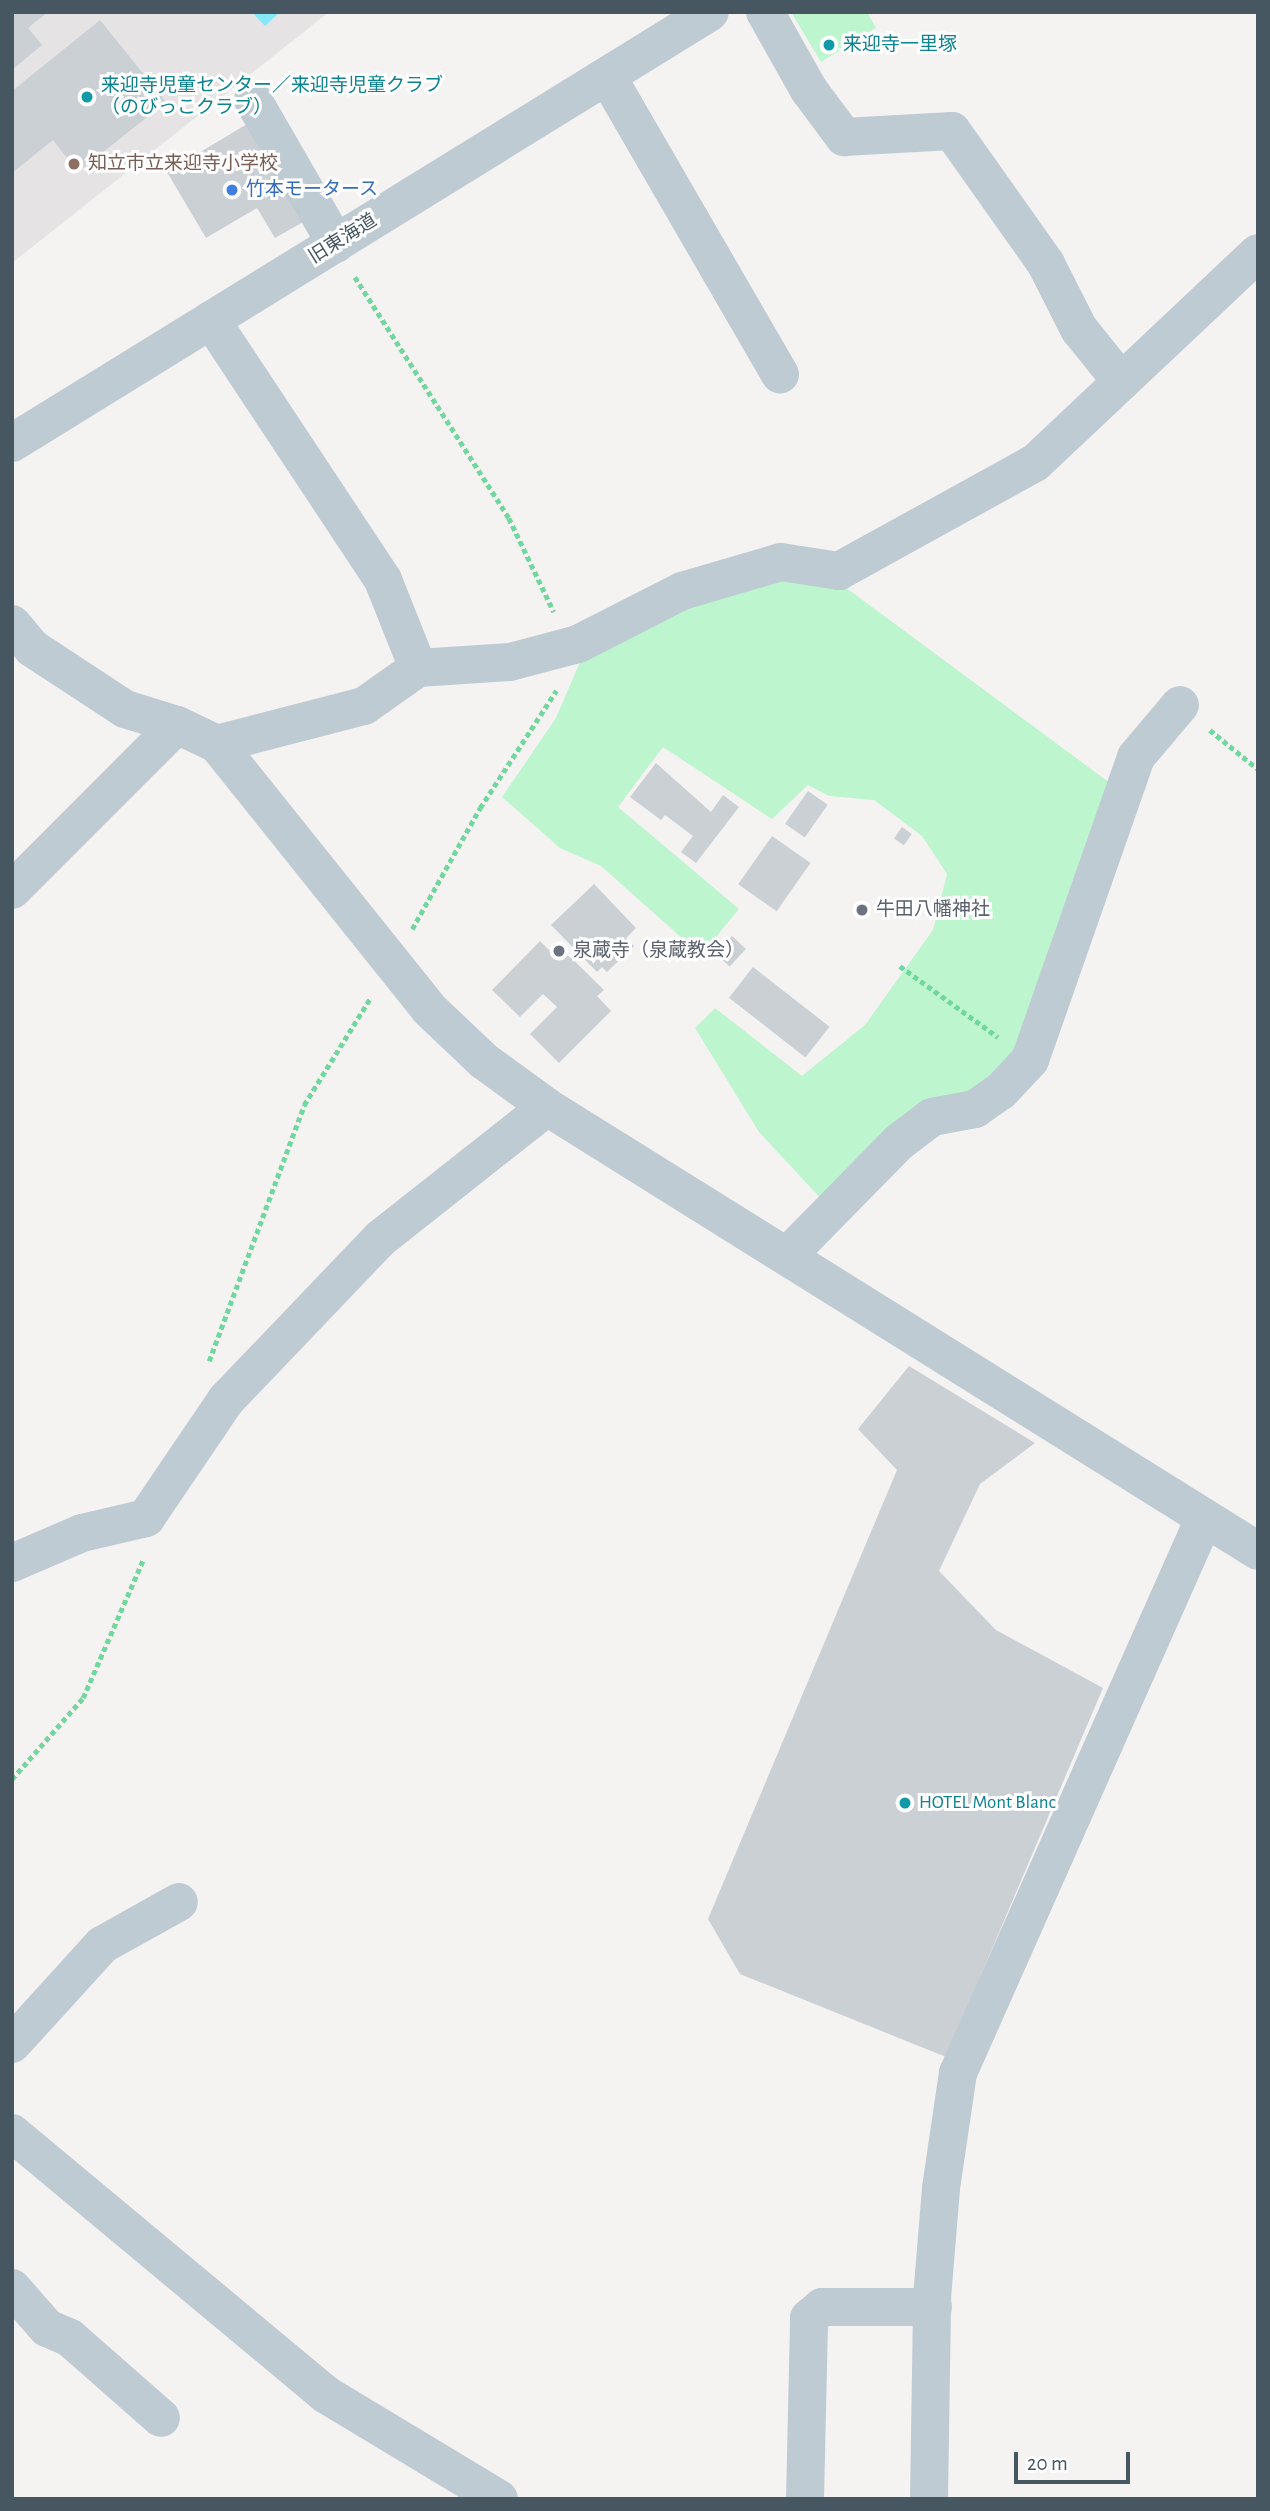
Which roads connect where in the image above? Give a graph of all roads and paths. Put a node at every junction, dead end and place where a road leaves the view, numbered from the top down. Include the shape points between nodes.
1 (710, 12) edge
2 (765, 12) edge
3 (607, 76) junction
4 (253, 100) dead end
5 (336, 244) junction
6 (1258, 253) edge
7 (211, 320) junction
8 (780, 375) dead end
9 (1120, 380) junction
10 (12, 443) edge
11 (12, 624) edge
12 (570, 646) junction
13 (418, 668) junction
14 (1180, 705) joint
15 (177, 725) junction
16 (217, 744) junction
17 (1258, 769) edge
18 (12, 890) edge
19 (394, 961) junction
20 (900, 966) dead end
21 (1030, 1060) junction
22 (547, 1107) junction
23 (788, 1255) junction
24 (208, 1363) dead end
25 (146, 1518) junction
26 (1204, 1519) junction
27 (1258, 1551) edge
28 (12, 1563) edge
29 (12, 1779) edge
30 (179, 1902) dead end
31 (12, 2044) edge
32 (12, 2133) edge
33 (12, 2288) edge
34 (933, 2307) junction
35 (161, 2418) dead end
36 (499, 2499) edge
37 (805, 2499) edge
38 (929, 2499) edge

1 - 3 street, 旧東海道
2 - 9 street via 809,90 844,136 952,131 1046,264 1079,329
3 - 5 street, 旧東海道
3 - 8 street
4 - 5 street
5 - 7 street, 旧東海道
5 - 12 path via 509,517
6 - 9 street
7 - 10 street, 旧東海道
7 - 13 street via 383,580
9 - 12 street via 1035,463 839,572 781,562 682,591
11 - 15 street via 32,648 125,709
12 - 13 street via 510,662
12 - 19 path via 551,702 480,808
13 - 16 street via 364,706
14 - 17 path
14 - 21 street via 1136,757
15 - 16 street
15 - 18 street
16 - 19 street
19 - 22 street via 438,1018 484,1061
19 - 24 path via 304,1105
20 - 21 path
21 - 23 street via 1001,1091 975,1109 932,1116 900,1142
22 - 23 street
22 - 25 street via 381,1238 226,1400
23 - 26 street
25 - 28 street via 82,1533
25 - 29 path via 147,1550 83,1698
26 - 27 street
26 - 34 street via 958,2073 941,2188
30 - 31 street via 102,1945
32 - 36 street via 325,2394
33 - 35 street via 47,2328 70,2338
34 - 37 street via 822,2307 809,2318
34 - 38 street

